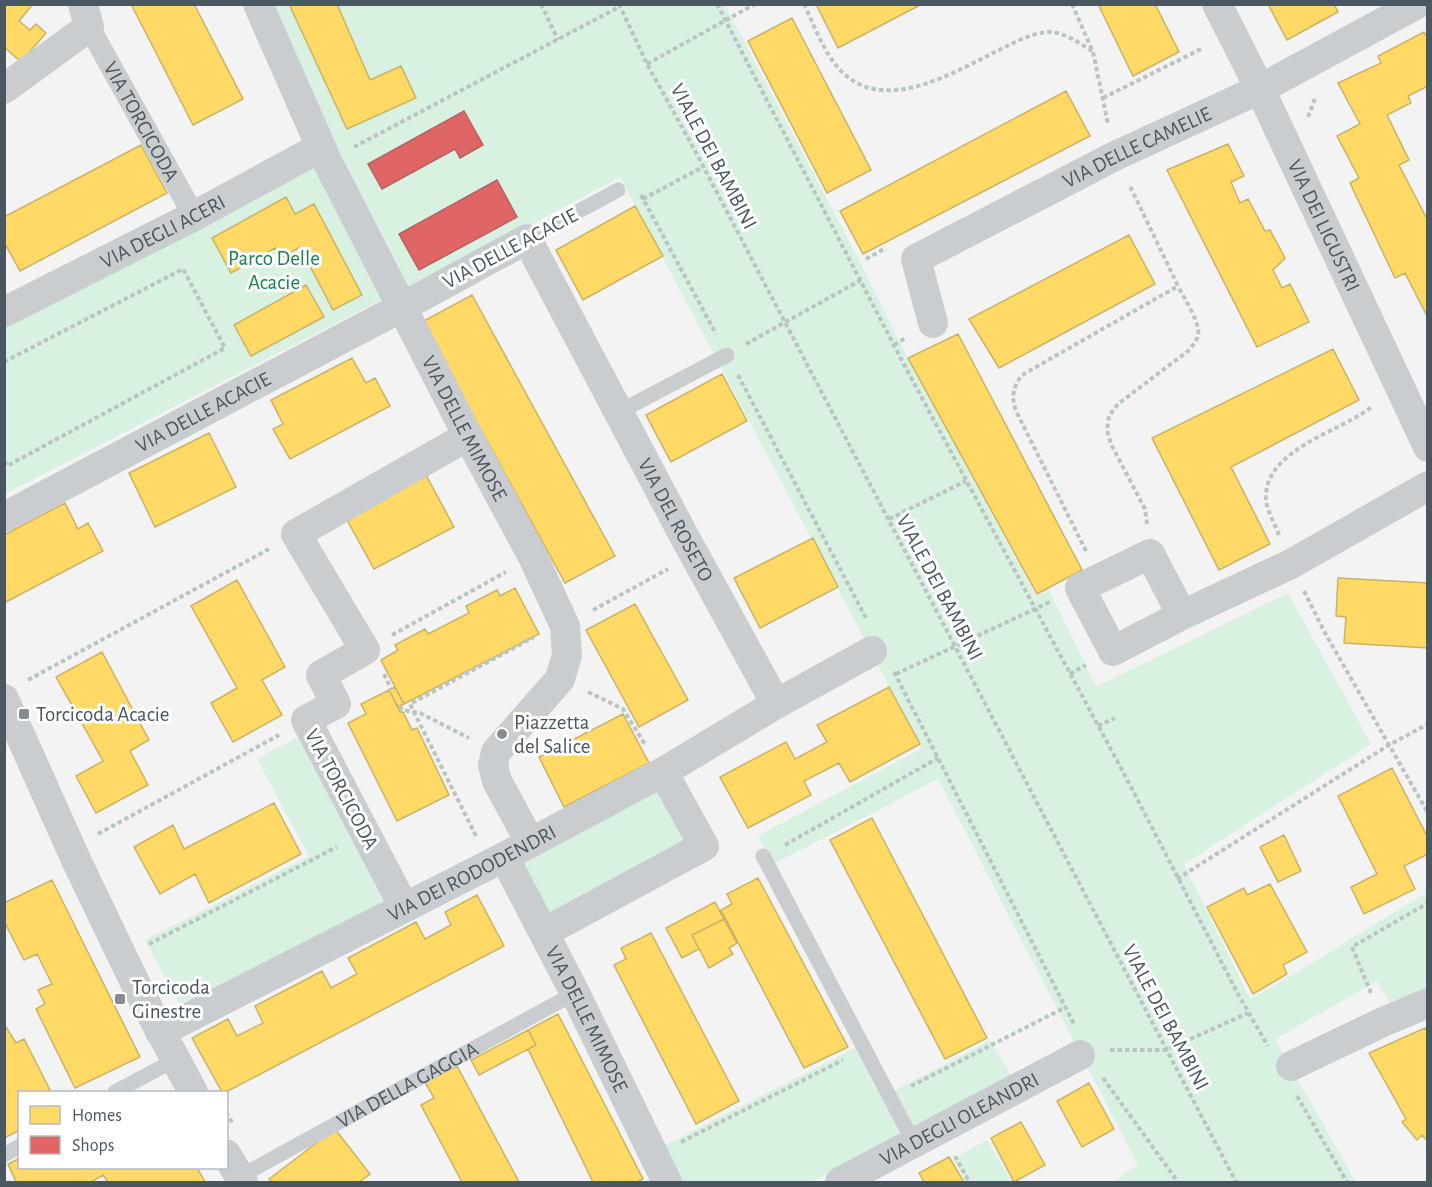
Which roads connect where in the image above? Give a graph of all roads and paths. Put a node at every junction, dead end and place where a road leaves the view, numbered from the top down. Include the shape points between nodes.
1 (258, 4) edge
2 (541, 4) edge
3 (717, 4) edge
4 (755, 4) edge
5 (804, 4) edge
6 (1072, 4) edge
7 (1218, 4) edge
8 (1417, 4) edge
9 (619, 6) edge
10 (86, 16) edge
11 (726, 21) junction
12 (558, 40) junction
13 (1206, 47) dead end
14 (1093, 52) junction
15 (647, 64) junction
16 (4, 89) edge
17 (1260, 89) junction
18 (1319, 89) dead end
19 (1103, 98) junction
20 (1307, 118) dead end
21 (324, 154) junction
22 (1115, 156) junction
23 (703, 167) junction
24 (618, 190) dead end
25 (638, 190) dead end
26 (643, 199) junction
27 (194, 216) junction
28 (527, 238) junction
29 (861, 280) junction
30 (1178, 286) junction
31 (402, 307) junction
32 (4, 312) edge
33 (785, 323) junction
34 (933, 323) dead end
35 (727, 355) junction
36 (4, 362) edge
37 (1390, 368) junction
38 (619, 412) junction
39 (468, 435) junction
40 (1428, 447) edge
41 (4, 460) edge
42 (966, 481) junction
43 (1428, 486) edge
44 (4, 517) edge
45 (889, 520) junction
46 (296, 534) junction
47 (694, 554) junction
48 (1150, 554) junction
49 (533, 557) junction
50 (1291, 564) junction
51 (1090, 583) junction
52 (1035, 610) junction
53 (1182, 615) junction
54 (565, 626) junction
55 (878, 647) junction
56 (955, 647) junction
57 (365, 650) junction
58 (896, 674) junction
59 (560, 678) junction
60 (15, 690) edge
61 (776, 704) junction
62 (400, 706) dead end
63 (1115, 718) dead end
64 (306, 720) junction
65 (1428, 724) edge
66 (1098, 726) junction
67 (1389, 745) junction
68 (496, 752) junction
69 (938, 758) junction
70 (663, 772) junction
71 (1428, 813) edge
72 (365, 832) junction
73 (89, 839) dead end
74 (530, 842) junction
75 (763, 856) joint
76 (504, 857) junction
77 (1177, 879) junction
78 (1428, 903) edge
79 (404, 907) junction
80 (544, 932) junction
81 (143, 947) dead end
82 (575, 993) junction
83 (1428, 1003) edge
84 (1066, 1007) junction
85 (1248, 1012) junction
86 (1383, 1022) junction
87 (160, 1032) junction
88 (1086, 1046) junction
89 (864, 1049) junction
90 (1166, 1050) junction
91 (175, 1060) junction
92 (1286, 1069) junction
93 (1101, 1076) dead end
94 (117, 1091) edge
95 (192, 1091) edge
96 (890, 1097) junction
97 (914, 1143) junction
98 (18, 1147) edge
99 (4, 1155) edge
100 (653, 1156) junction
101 (236, 1171) edge
102 (667, 1182) edge
103 (840, 1182) edge
104 (1178, 1182) edge
105 (1236, 1182) edge
106 (1347, 1182) edge

1 - 21 street, VIA DELLE MIMOSE
2 - 12 path
3 - 11 path
4 - 11 path
5 - 14 path via 831,58 848,78 868,89 890,91 923,85 1025,37 1048,32 1070,37
6 - 14 path
7 - 17 street, VIA DEI LIGUSTRI
8 - 17 street, VIA DELLE CAMELIE
9 - 12 path
9 - 15 path, VIALE DEI BAMBINI
10 - 16 street, VIA TORCICODA
10 - 27 street, VIA TORCICODA
11 - 15 path
11 - 29 path
12 - 21 path
13 - 19 path
14 - 19 path
15 - 23 path, VIALE DEI BAMBINI
17 - 22 street, VIA DELLE CAMELIE
17 - 37 street, VIA DEI LIGUSTRI
18 - 20 path
19 - 22 path
21 - 27 street, VIA DEGLI ACERI
21 - 31 street, VIA DELLE MIMOSE
22 - 30 path
22 - 34 street, VIA DELLE CAMELIE via 916,259
23 - 26 path
23 - 33 path, VIALE DEI BAMBINI
24 - 28 lane, VIA DELLE ACACIE
25 - 26 path
26 - 35 path
27 - 32 street, VIA DEGLI ACERI
28 - 31 street, VIA DELLE ACACIE
28 - 38 street, VIA DEL ROSETO
29 - 33 path
29 - 42 path
30 - 48 path via 1197,323 1199,333 1195,342 1118,404 1107,430 1145,509
30 - 51 path via 1022,375 1015,384 1016,411
31 - 39 street, VIA DELLE MIMOSE
31 - 44 street, VIA DELLE ACACIE
33 - 35 path
33 - 45 path, VIALE DEI BAMBINI
35 - 38 lane
35 - 55 path
36 - 41 path via 183,269 225,348 8,466
37 - 40 street, VIA DEI LIGUSTRI
37 - 50 path via 1386,387 1375,405 1294,452 1271,474 1266,502
38 - 47 street, VIA DEL ROSETO
39 - 46 street
39 - 49 street, VIA DELLE MIMOSE
42 - 45 path
42 - 52 path
43 - 50 street
45 - 56 path, VIALE DEI BAMBINI
46 - 57 street
46 - 60 path
47 - 54 path
47 - 61 street, VIA DEL ROSETO
48 - 51 street
48 - 53 street
49 - 54 street, VIA DELLE MIMOSE
49 - 57 path
50 - 53 street
50 - 67 path
51 - 52 path
51 - 53 street via 1113,651
52 - 56 path
52 - 66 path
54 - 59 street, VIA DELLE MIMOSE via 567,656
55 - 58 path
55 - 61 street
56 - 58 path
56 - 90 path, VIALE DEI BAMBINI
57 - 64 street, VIA TORCICODA via 321,675 336,704
58 - 69 path
59 - 68 street, VIA DELLE MIMOSE
59 - 70 path via 623,709
60 - 87 street via 77,862
61 - 70 street, VIA DEI RODODENDRI
62 - 68 path
63 - 66 path
64 - 72 street, VIA TORCICODA
64 - 73 path
65 - 67 path
66 - 77 path
67 - 71 path
67 - 77 path
68 - 74 street via 493,765 497,781
69 - 75 path
69 - 84 path
70 - 74 street, VIA DEI RODODENDRI
70 - 80 street via 704,846
72 - 79 street, VIA TORCICODA
72 - 81 path
74 - 76 street, VIA DEI RODODENDRI
75 - 89 lane
76 - 79 street, VIA DEI RODODENDRI
76 - 80 street, VIA DELLE MIMOSE
77 - 85 path
78 - 86 path via 1352,947
79 - 87 street, VIA DEI RODODENDRI
80 - 82 street, VIA DELLE MIMOSE
82 - 100 street, VIA DELLE MIMOSE
82 - 101 lane, VIA DELLA GAGGIA
83 - 86 street
84 - 88 path
84 - 96 path
85 - 90 path
85 - 92 path
86 - 92 street
87 - 91 street
88 - 90 path
88 - 97 street, VIA DEGLI OLEANDRI
89 - 96 lane
89 - 100 path
90 - 105 path, VIALE DEI BAMBINI
91 - 94 lane
91 - 95 street
92 - 106 path
93 - 104 path
96 - 97 lane
97 - 103 street, VIA DEGLI OLEANDRI
98 - 99 lane
100 - 102 street, VIA DELLE MIMOSE

